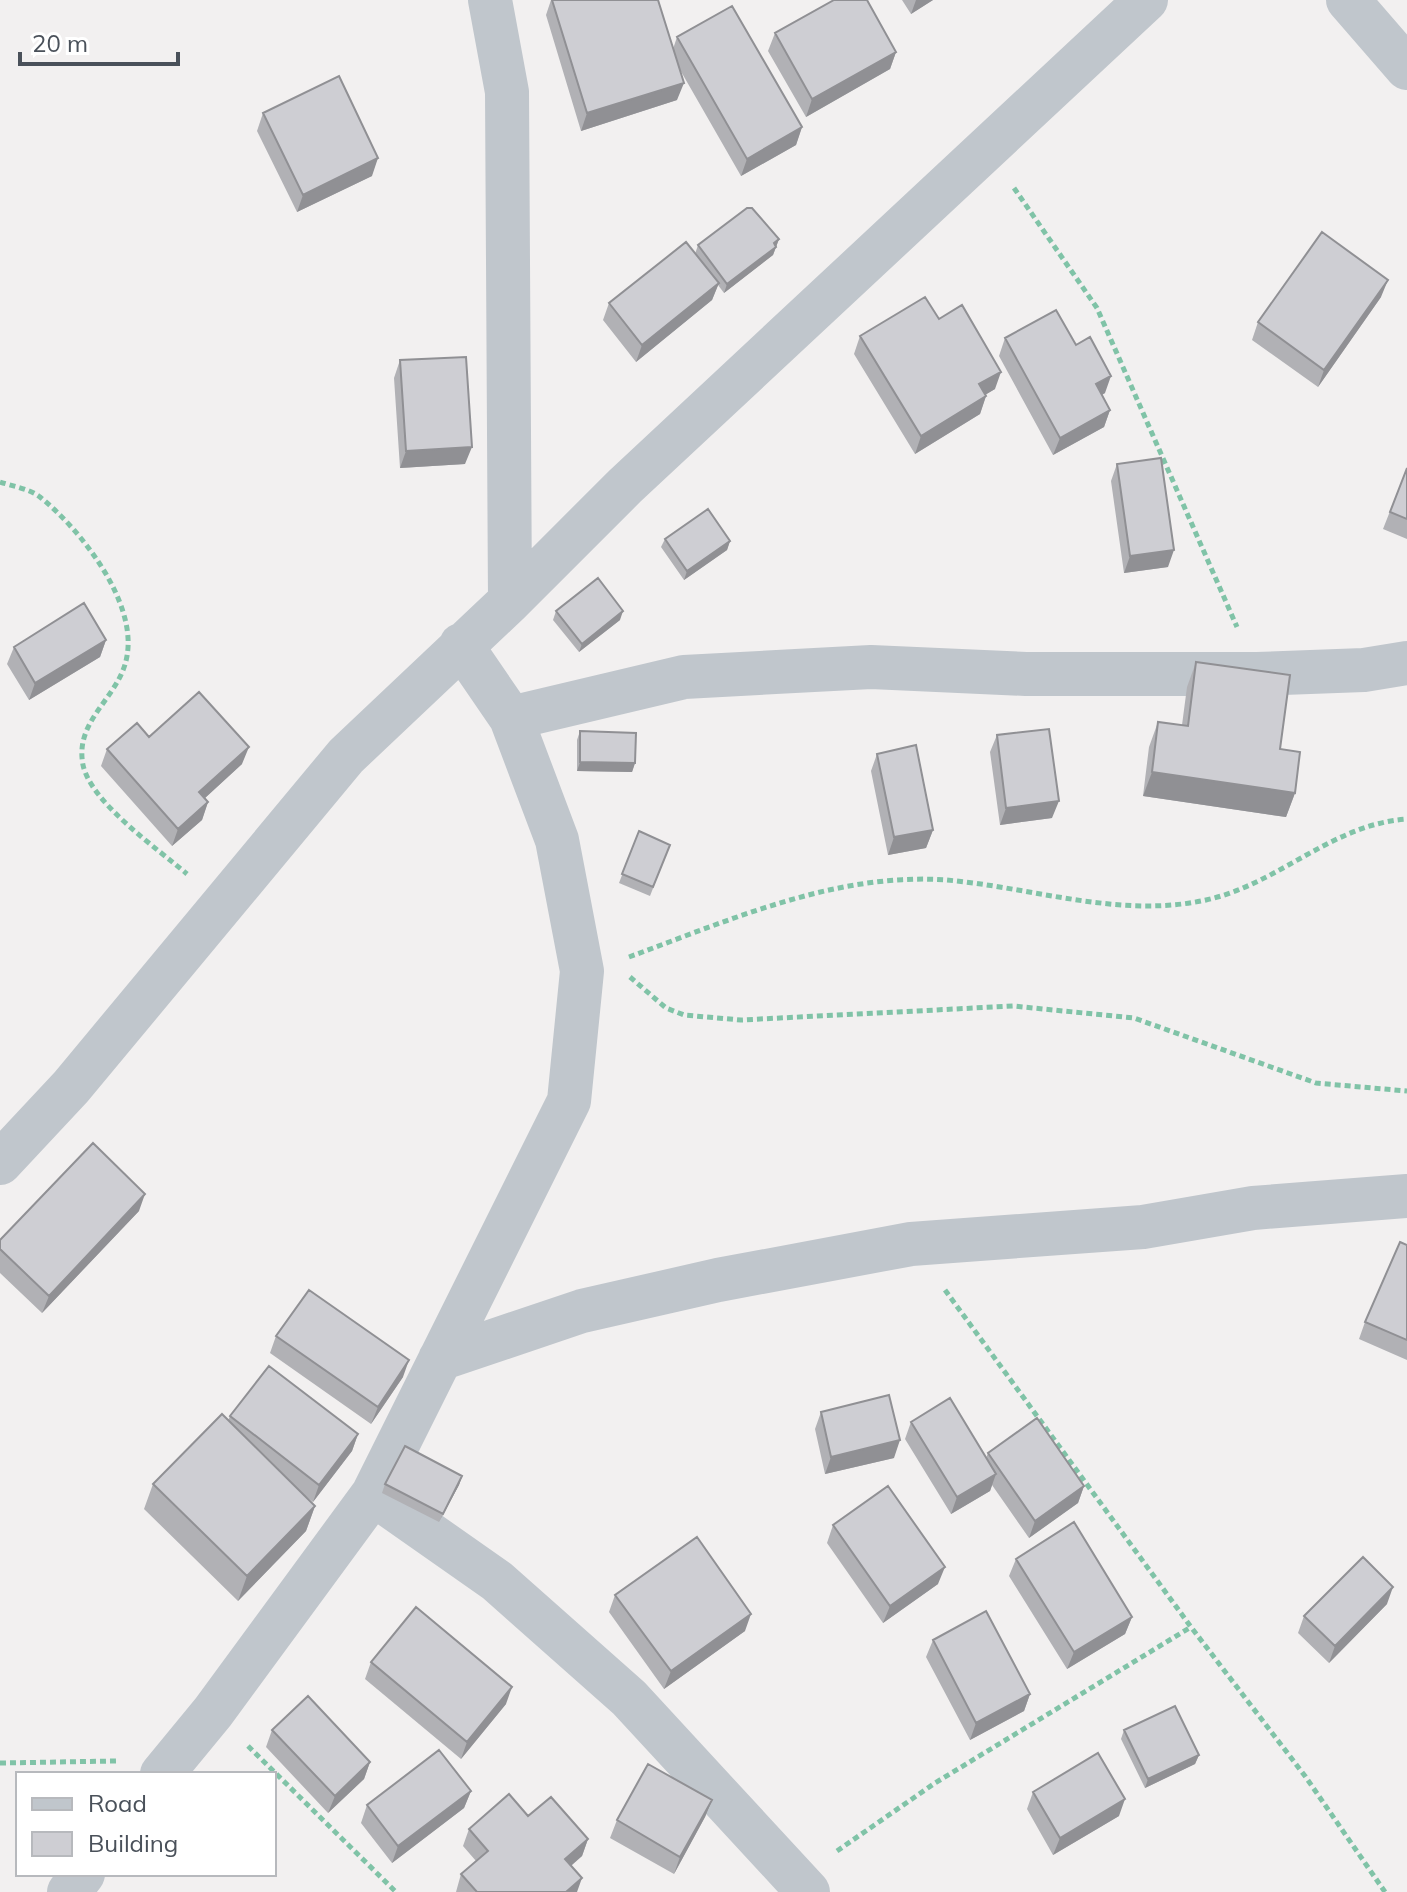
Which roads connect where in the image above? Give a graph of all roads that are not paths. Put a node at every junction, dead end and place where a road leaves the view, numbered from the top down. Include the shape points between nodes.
1 (490, 0) edge
2 (1146, 0) edge
3 (1348, 0) edge
4 (1407, 68) edge
5 (510, 601) junction
6 (461, 645) junction
7 (1407, 663) edge
8 (511, 718) junction
9 (0, 1163) edge
10 (1407, 1196) edge
11 (440, 1359) junction
12 (373, 1494) junction
13 (167, 1767) edge
14 (81, 1876) edge
15 (802, 1886) edge
16 (69, 1892) edge

1 - 5 street via 507,92
2 - 5 street via 625,486
3 - 4 street
5 - 6 street
6 - 8 street
6 - 9 street via 346,756 71,1087
7 - 8 street via 1257,674 1026,674 871,667 684,677
8 - 11 street via 599,966 569,1101
10 - 11 street via 1253,1208 1143,1227 911,1244 582,1311
11 - 12 street
12 - 13 street
12 - 15 street via 497,1581 629,1698
14 - 16 street

